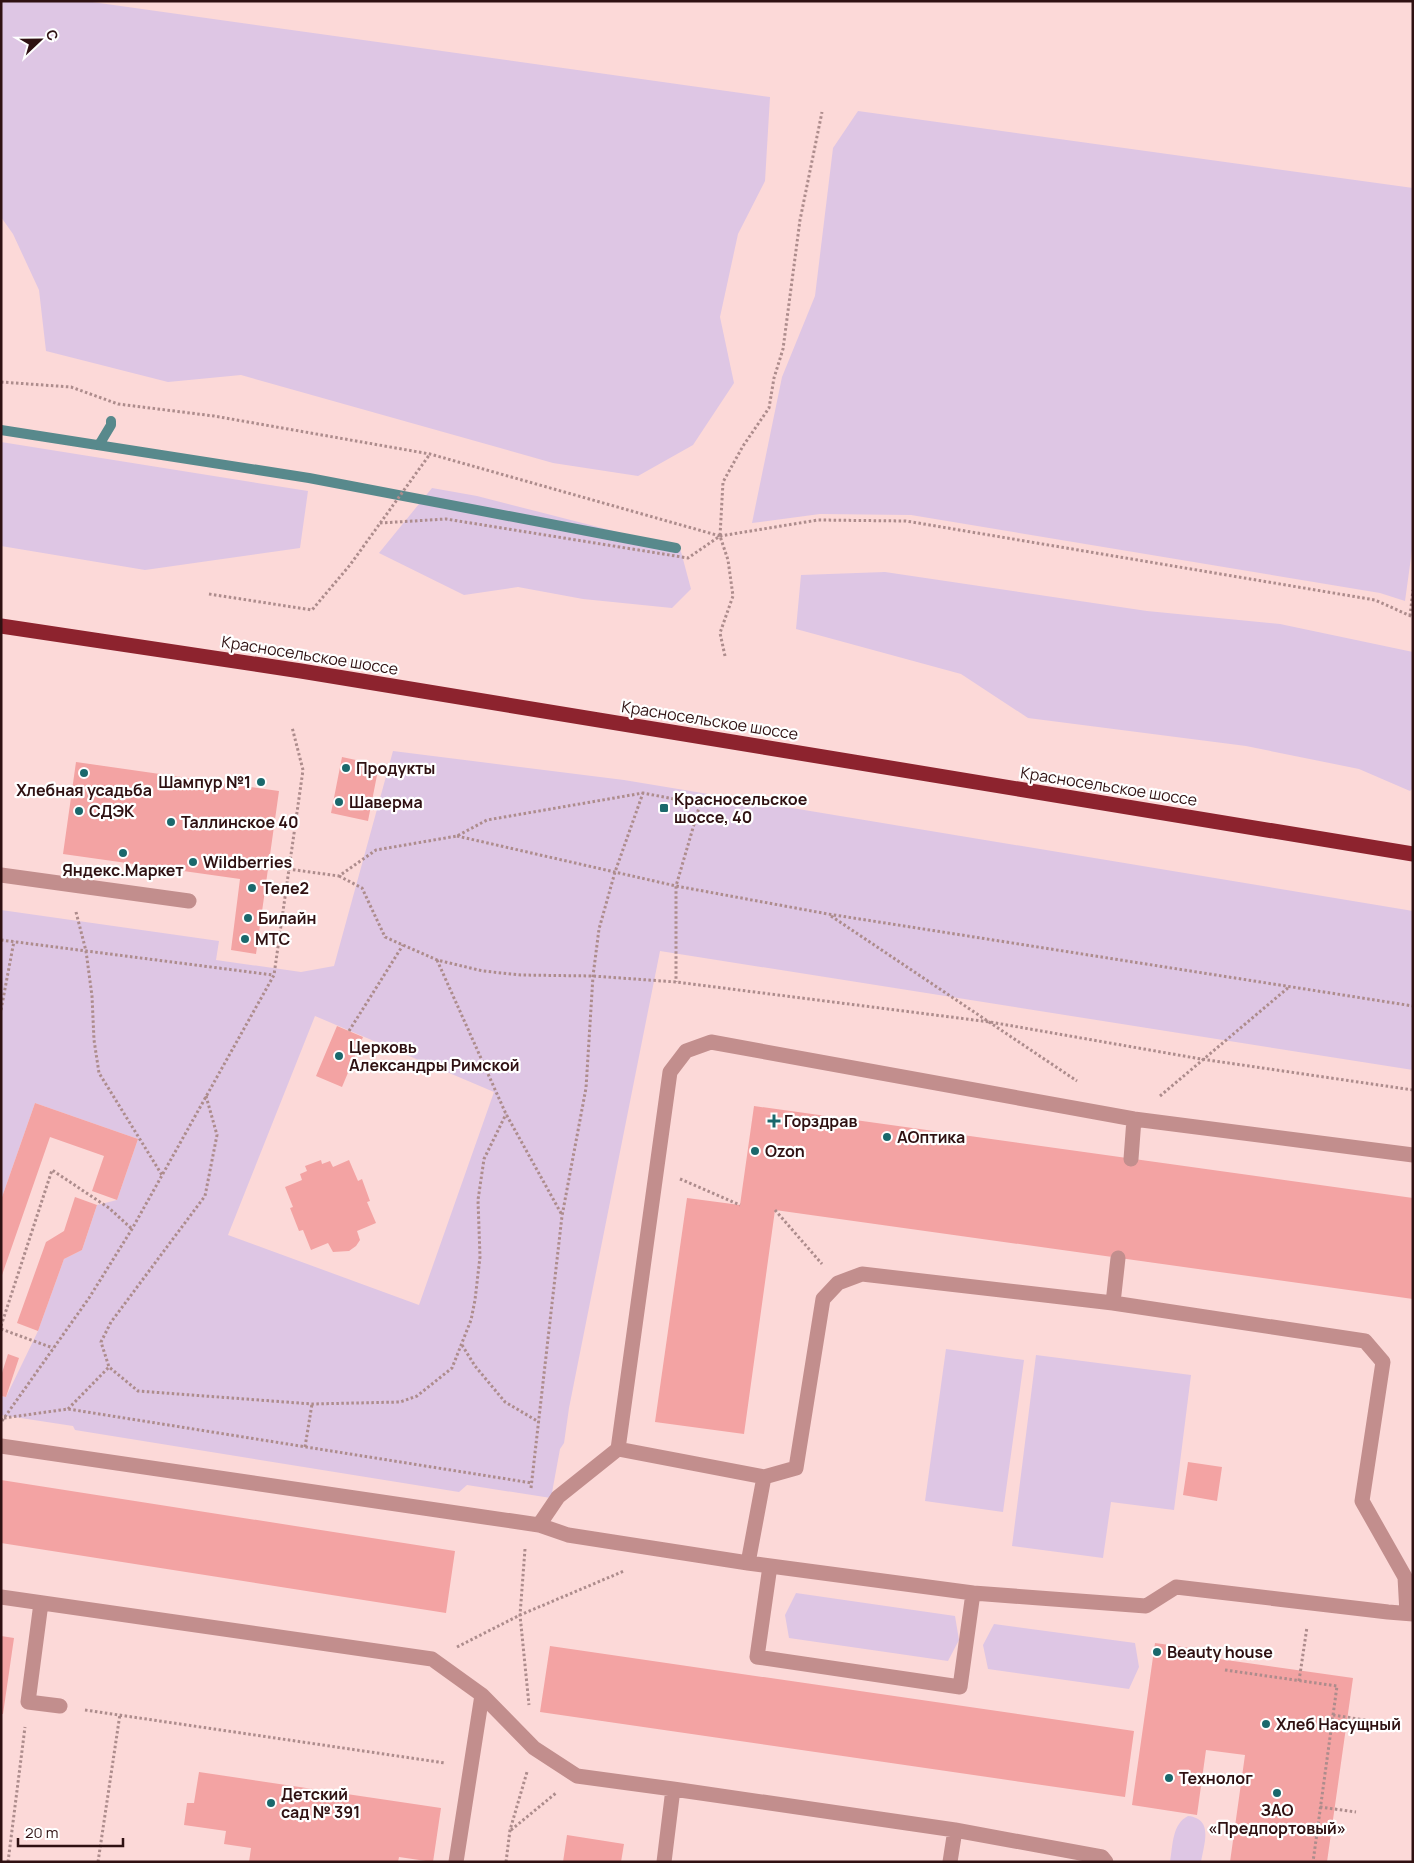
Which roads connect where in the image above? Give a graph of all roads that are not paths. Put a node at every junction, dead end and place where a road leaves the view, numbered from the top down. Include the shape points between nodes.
1 (1, 626) edge
2 (1412, 854) edge
3 (1, 875) edge
4 (189, 901) dead end
5 (1134, 1119) junction
6 (1413, 1155) edge
7 (1131, 1159) dead end
8 (1118, 1258) dead end
9 (1113, 1303) junction
10 (1, 1446) edge
11 (618, 1448) junction
12 (764, 1477) junction
13 (533, 1524) junction
14 (748, 1563) junction
15 (770, 1566) junction
16 (973, 1592) junction
17 (1, 1597) edge
18 (41, 1603) junction
19 (1410, 1613) edge
20 (482, 1695) junction
21 (60, 1706) road end
22 (673, 1789) junction
23 (955, 1830) junction
24 (456, 1862) edge
25 (664, 1862) edge
26 (950, 1862) edge
27 (1106, 1862) edge

1 - 2 highway, Красносельское шоссе via 292,669
3 - 4 lane
5 - 6 lane
5 - 7 lane
5 - 11 lane via 711,1042 686,1051 670,1072
8 - 9 lane
9 - 12 lane via 862,1274 838,1283 823,1299 796,1468
9 - 19 lane via 1365,1341 1383,1362 1362,1501 1405,1577
10 - 13 lane
11 - 12 lane
11 - 13 lane via 558,1497
12 - 14 lane
13 - 14 lane via 568,1535
14 - 15 lane
15 - 16 lane
15 - 16 lane via 757,1657 960,1687
16 - 19 lane via 1146,1606 1176,1588
17 - 18 lane
18 - 20 lane via 432,1659
18 - 21 lane via 28,1702
20 - 22 lane via 534,1748 577,1776
20 - 24 lane
22 - 23 lane
22 - 25 lane
23 - 26 lane
23 - 27 lane via 1102,1857

